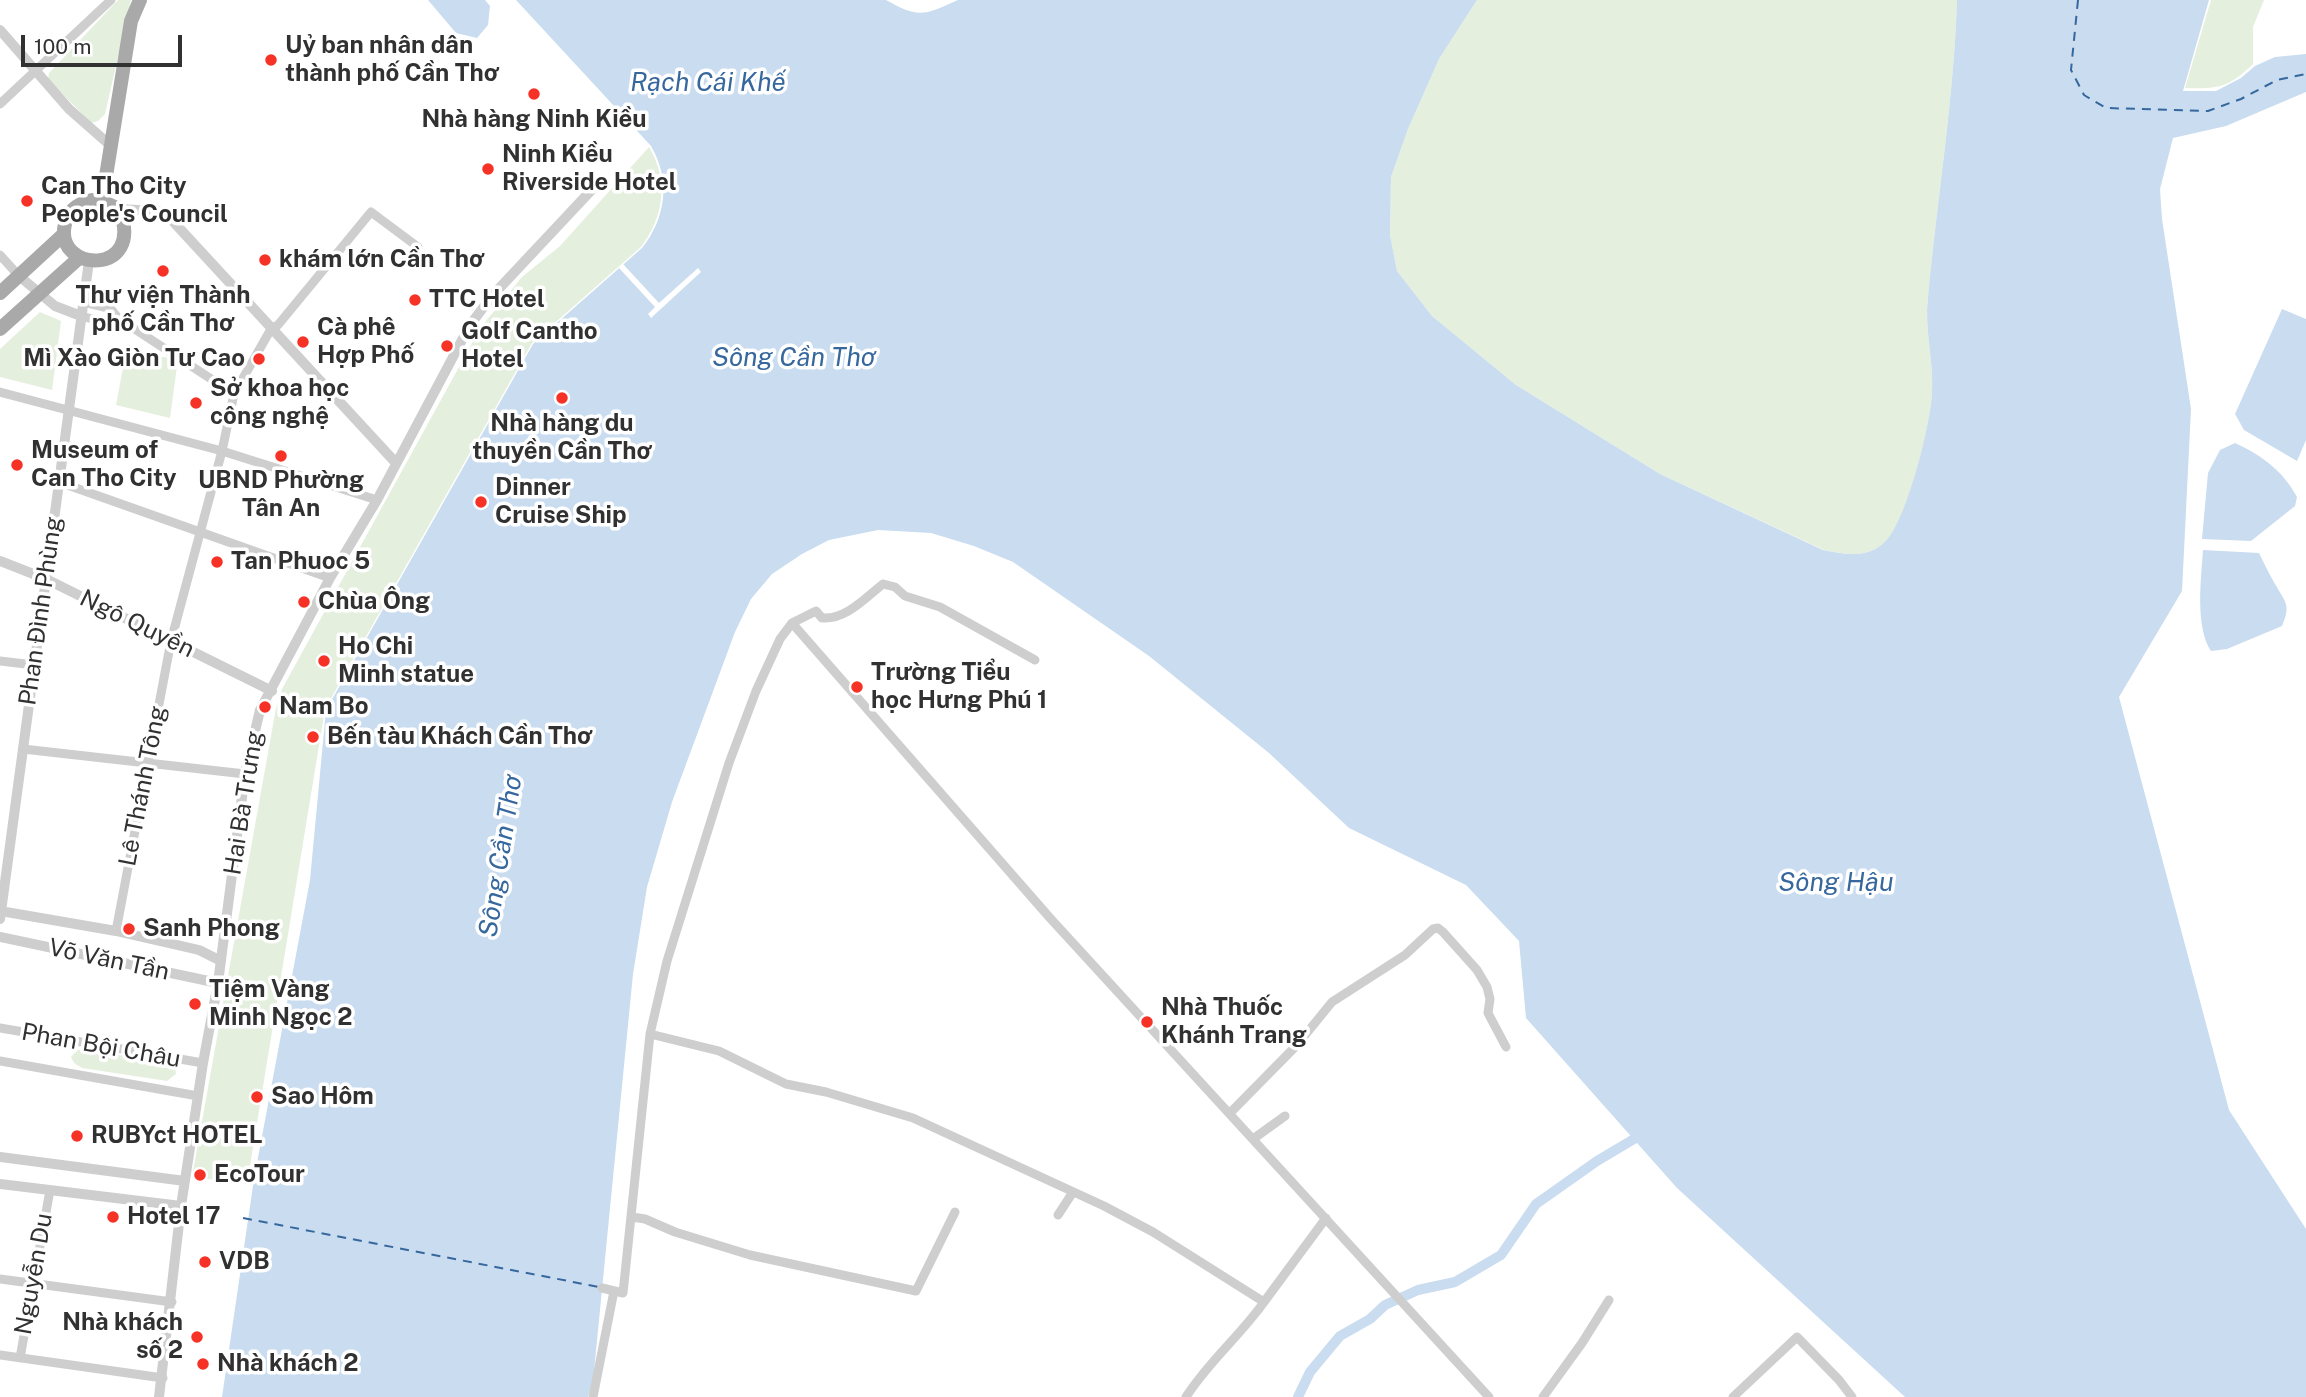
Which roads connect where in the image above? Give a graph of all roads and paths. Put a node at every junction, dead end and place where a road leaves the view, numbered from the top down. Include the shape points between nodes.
1 (111, 0) edge
2 (139, 0) edge
3 (0, 30) edge
4 (35, 72) junction
5 (0, 104) edge
6 (111, 146) junction
7 (599, 182) dead end
8 (102, 201) junction
9 (119, 209) junction
10 (64, 234) junction
11 (418, 247) dead end
12 (0, 255) edge
13 (84, 259) junction
14 (19, 276) junction
15 (0, 293) edge
16 (38, 295) junction
17 (83, 302) junction
18 (81, 316) junction
19 (118, 318) junction
20 (0, 329) edge
21 (271, 329) junction
22 (0, 392) edge
23 (234, 394) junction
24 (68, 411) junction
25 (222, 451) junction
26 (396, 463) junction
27 (59, 482) junction
28 (377, 500) junction
29 (201, 533) junction
30 (0, 561) edge
31 (330, 578) junction
32 (46, 579) junction
33 (792, 623) junction
34 (171, 641) junction
35 (1035, 660) dead end
36 (0, 661) edge
37 (34, 665) junction
38 (272, 691) junction
39 (23, 749) junction
40 (148, 763) junction
41 (244, 774) junction
42 (0, 914) edge
43 (116, 931) junction
44 (0, 937) edge
45 (221, 961) junction
46 (218, 983) junction
47 (0, 1028) edge
48 (650, 1034) junction
49 (1506, 1047) dead end
50 (0, 1061) edge
51 (203, 1063) junction
52 (198, 1096) junction
53 (1230, 1113) junction
54 (1285, 1116) dead end
55 (1253, 1139) junction
56 (0, 1157) edge
57 (185, 1181) junction
58 (0, 1184) edge
59 (50, 1190) junction
60 (1073, 1192) junction
61 (181, 1206) junction
62 (955, 1212) dead end
63 (1058, 1215) dead end
64 (632, 1217) junction
65 (1326, 1218) junction
66 (0, 1279) edge
67 (32, 1284) junction
68 (602, 1288) dead end
69 (614, 1291) junction
70 (1609, 1300) dead end
71 (172, 1302) junction
72 (1264, 1302) junction
73 (0, 1355) edge
74 (20, 1359) junction
75 (163, 1378) junction
76 (159, 1397) edge
77 (593, 1397) edge
78 (1186, 1397) edge
79 (1489, 1397) edge
80 (1543, 1397) edge
81 (1733, 1397) edge
82 (1852, 1397) edge

1 - 4 street
2 - 6 main road via 131,21
3 - 4 street
4 - 5 street
4 - 6 street
6 - 8 main road
7 - 26 street, Hai Bà Trưng via 470,325
8 - 9 main road
8 - 10 main road via 83,202 75,208 68,215
9 - 13 main road via 126,232 118,251 99,261
9 - 21 street via 158,211 169,217
10 - 13 main road via 72,252
10 - 14 main road
11 - 21 street, Lê Thánh Tông via 371,212
12 - 14 street
13 - 16 main road
13 - 17 street, Phan Đình Phùng
14 - 15 main road
14 - 16 street
16 - 18 street
16 - 20 main road
17 - 18 street, Phan Đình Phùng
17 - 19 street via 111,309
18 - 19 street via 107,323
18 - 24 street, Phan Đình Phùng
19 - 23 street
21 - 23 street, Lê Thánh Tông
21 - 26 street
22 - 24 street
23 - 25 street, Lê Thánh Tông
24 - 25 street
24 - 27 street, Phan Đình Phùng
25 - 28 street
25 - 29 street, Lê Thánh Tông
26 - 28 street, Hai Bà Trưng
27 - 29 street
27 - 32 street, Phan Đình Phùng
28 - 31 street, Hai Bà Trưng
29 - 31 street
29 - 34 street, Lê Thánh Tông
30 - 32 street, Ngô Quyền
31 - 38 street, Hai Bà Trưng
32 - 34 street, Ngô Quyền
32 - 37 street, Phan Đình Phùng
33 - 35 street via 816,611 822,618 845,614 883,584 891,585
33 - 48 street via 756,691 729,763 667,961
33 - 53 street via 1050,918
34 - 38 street, Ngô Quyền
34 - 40 street, Lê Thánh Tông
36 - 37 street
37 - 39 street, Phan Đình Phùng
38 - 41 street, Hai Bà Trưng via 260,710
39 - 40 street
39 - 42 street, Phan Đình Phùng
40 - 41 street
40 - 43 street, Lê Thánh Tông
41 - 45 street, Hai Bà Trưng
42 - 43 street
43 - 45 street via 199,950
44 - 46 street, Võ Văn Tần
45 - 46 street, Hai Bà Trưng
46 - 51 street, Hai Bà Trưng
47 - 51 street, Phan Bội Châu
48 - 60 street via 719,1051 786,1084 912,1118
48 - 64 street
49 - 53 street via 1490,1020 1487,987 1477,970 1443,932 1433,929 1405,955 1332,1002
50 - 52 street
51 - 52 street, Hai Bà Trưng
52 - 57 street, Hai Bà Trưng
53 - 55 street
54 - 55 street
55 - 65 street
56 - 57 street
57 - 61 street, Hai Bà Trưng
58 - 59 street
59 - 61 street
59 - 67 street, Nguyễn Du
60 - 63 street
60 - 72 street via 1153,1232
61 - 71 street, Hai Bà Trưng
62 - 64 street via 916,1291 750,1255
64 - 69 street via 623,1293
65 - 72 street
65 - 79 street
66 - 67 street
67 - 71 street
67 - 74 street, Nguyễn Du
68 - 69 street
69 - 77 street
70 - 80 street
71 - 75 street, Hai Bà Trưng
72 - 78 street
73 - 74 street
74 - 75 street
75 - 76 street, Hai Bà Trưng
81 - 82 street via 1797,1337

